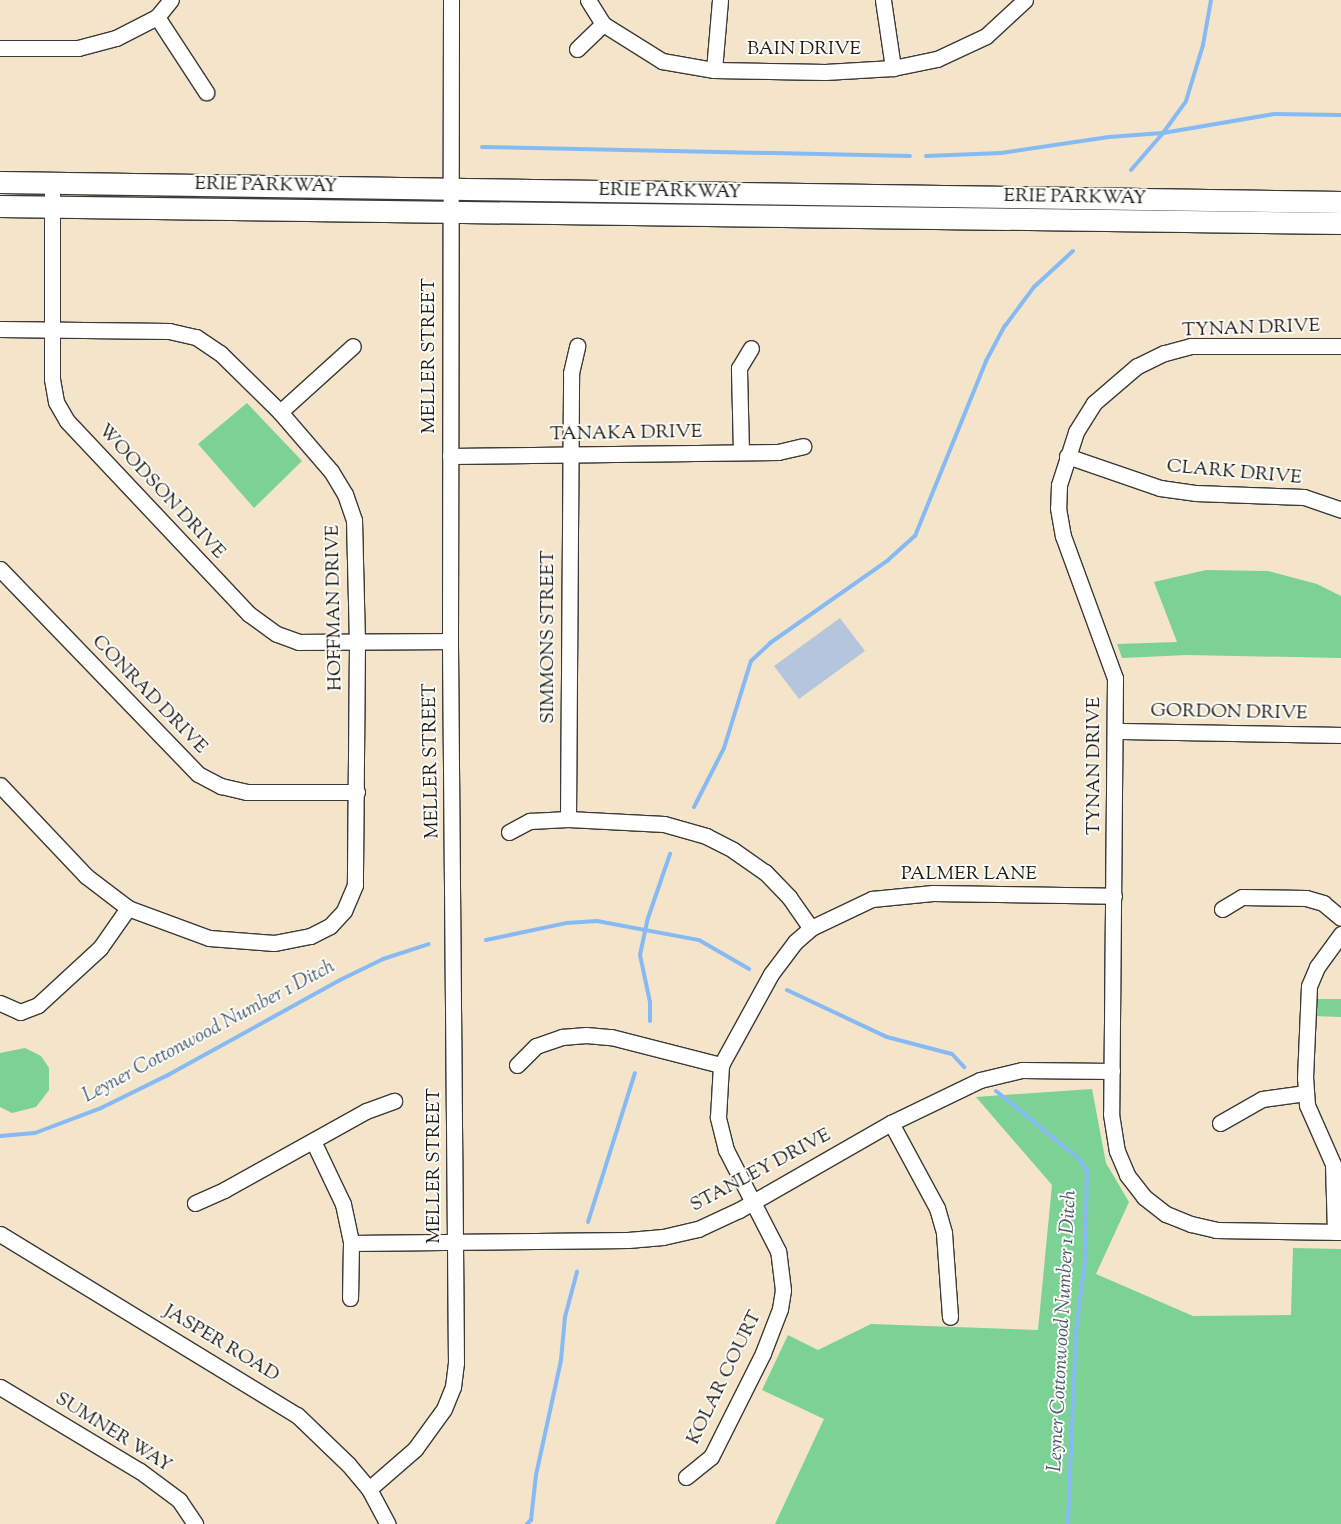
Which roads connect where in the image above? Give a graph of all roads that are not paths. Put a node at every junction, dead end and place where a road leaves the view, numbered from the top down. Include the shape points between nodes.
1 (171, 0) edge
2 (450, 0) edge
3 (588, 0) edge
4 (720, 0) edge
5 (882, 0) edge
6 (1025, 0) edge
7 (157, 17) junction
8 (603, 24) junction
9 (0, 48) edge
10 (577, 49) dead end
11 (893, 68) junction
12 (714, 70) junction
13 (206, 92) dead end
14 (0, 182) edge
15 (52, 182) junction
16 (452, 188) junction
17 (1341, 202) edge
18 (0, 206) edge
19 (53, 207) junction
20 (451, 213) junction
21 (1341, 223) edge
22 (0, 329) edge
23 (52, 329) junction
24 (353, 346) dead end
25 (577, 346) dead end
26 (1341, 346) edge
27 (751, 348) dead end
28 (280, 412) junction
29 (802, 446) dead end
30 (741, 452) junction
31 (570, 455) junction
32 (450, 456) junction
33 (1067, 456) junction
34 (1341, 510) edge
35 (0, 569) edge
36 (450, 641) junction
37 (357, 643) junction
38 (1116, 731) junction
39 (1341, 735) edge
40 (0, 785) edge
41 (357, 792) junction
42 (568, 819) junction
43 (509, 832) dead end
44 (1114, 896) junction
45 (128, 908) junction
46 (1222, 909) dead end
47 (1341, 918) edge
48 (811, 928) junction
49 (1341, 934) edge
50 (0, 1003) edge
51 (517, 1065) dead end
52 (722, 1065) junction
53 (1112, 1071) junction
54 (1306, 1093) junction
55 (394, 1101) dead end
56 (892, 1123) junction
57 (1220, 1123) dead end
58 (314, 1141) junction
59 (752, 1202) junction
60 (194, 1203) dead end
61 (1338, 1232) edge
62 (0, 1234) edge
63 (455, 1240) junction
64 (351, 1243) junction
65 (350, 1298) dead end
66 (950, 1317) dead end
67 (0, 1387) edge
68 (686, 1477) dead end
69 (369, 1489) junction
70 (195, 1524) edge
71 (388, 1524) edge

1 - 7 street
2 - 16 street, MELLER STREET
3 - 8 street, BAIN DRIVE
4 - 12 street
5 - 11 street
6 - 11 street, BAIN DRIVE via 986,36 970,46
7 - 9 street via 116,38 78,48
7 - 13 street
8 - 10 street
8 - 12 street, BAIN DRIVE via 641,51 662,61
11 - 12 street, BAIN DRIVE via 861,72
14 - 15 main road, ERIE PARKWAY
15 - 16 main road, ERIE PARKWAY
15 - 19 street, WOODSON DRIVE
16 - 17 main road, ERIE PARKWAY
16 - 20 street, MELLER STREET
18 - 19 main road, ERIE PARKWAY
19 - 20 main road, ERIE PARKWAY
19 - 23 street, WOODSON DRIVE
20 - 21 main road, ERIE PARKWAY
20 - 32 street, MELLER STREET
22 - 23 street, HOFFMAN DRIVE
23 - 28 street, HOFFMAN DRIVE via 169,331 196,338 220,353
23 - 37 street, WOODSON DRIVE via 52,379 56,402 67,421 249,614 277,634 298,642
24 - 28 street
25 - 31 street, SIMMONS STREET via 570,373
26 - 33 street, TYNAN DRIVE via 1199,346 1164,353 1137,366 1094,403 1076,432
27 - 30 street via 739,368
28 - 37 street, HOFFMAN DRIVE via 330,471 345,494 354,520
29 - 30 street, TANAKA DRIVE via 778,452
30 - 31 street, TANAKA DRIVE
31 - 32 street, TANAKA DRIVE
31 - 42 street, SIMMONS STREET
32 - 36 street, MELLER STREET
33 - 34 street, CLARK DRIVE via 1160,488 1195,493 1304,497
33 - 38 street, TYNAN DRIVE via 1059,485 1062,536 1114,678
35 - 41 street, CONRAD DRIVE via 198,774 221,786 247,792
36 - 37 street, WOODSON DRIVE
36 - 63 street, MELLER STREET
37 - 41 street, HOFFMAN DRIVE
38 - 39 street, GORDON DRIVE
38 - 44 street, TYNAN DRIVE
40 - 45 street, HOFFMAN DRIVE via 86,876
41 - 45 street, HOFFMAN DRIVE via 358,871 344,911 330,926 310,936 274,943 209,938
42 - 43 street via 530,821
42 - 48 street via 664,824 706,836 765,872 789,897
44 - 48 street, PALMER LANE via 901,894 872,899
44 - 53 street, TYNAN DRIVE
45 - 50 street via 100,948 38,1005 20,1012
46 - 47 street via 1242,897 1306,898 1323,903
48 - 52 street, PALMER LANE via 795,942 770,974
49 - 54 street via 1316,967 1309,986
51 - 52 street via 536,1046 562,1037 586,1035 611,1037
52 - 59 street, PALMER LANE via 718,1116 726,1150
53 - 56 street, STANLEY DRIVE via 1022,1070 998,1074 960,1088
53 - 61 street, TYNAN DRIVE via 1111,1114 1117,1151 1127,1175 1144,1197 1166,1214 1216,1230
54 - 57 street via 1262,1100
54 - 61 street via 1313,1121 1333,1164
55 - 58 street via 366,1111
56 - 59 street, STANLEY DRIVE
56 - 66 street via 942,1225
58 - 60 street
58 - 64 street via 335,1183
59 - 63 street, STANLEY DRIVE via 698,1229 663,1237
59 - 68 street, KOLAR COURT via 778,1251 783,1290 780,1310 763,1353 712,1457
62 - 69 street, JASPER ROAD via 297,1415 331,1446
63 - 64 street, STANLEY DRIVE
63 - 69 street, MELLER STREET via 457,1337 453,1386 444,1409 415,1449
64 - 65 street
67 - 70 street, SUMNER WAY via 140,1471 179,1500
69 - 71 street, JASPER ROAD

